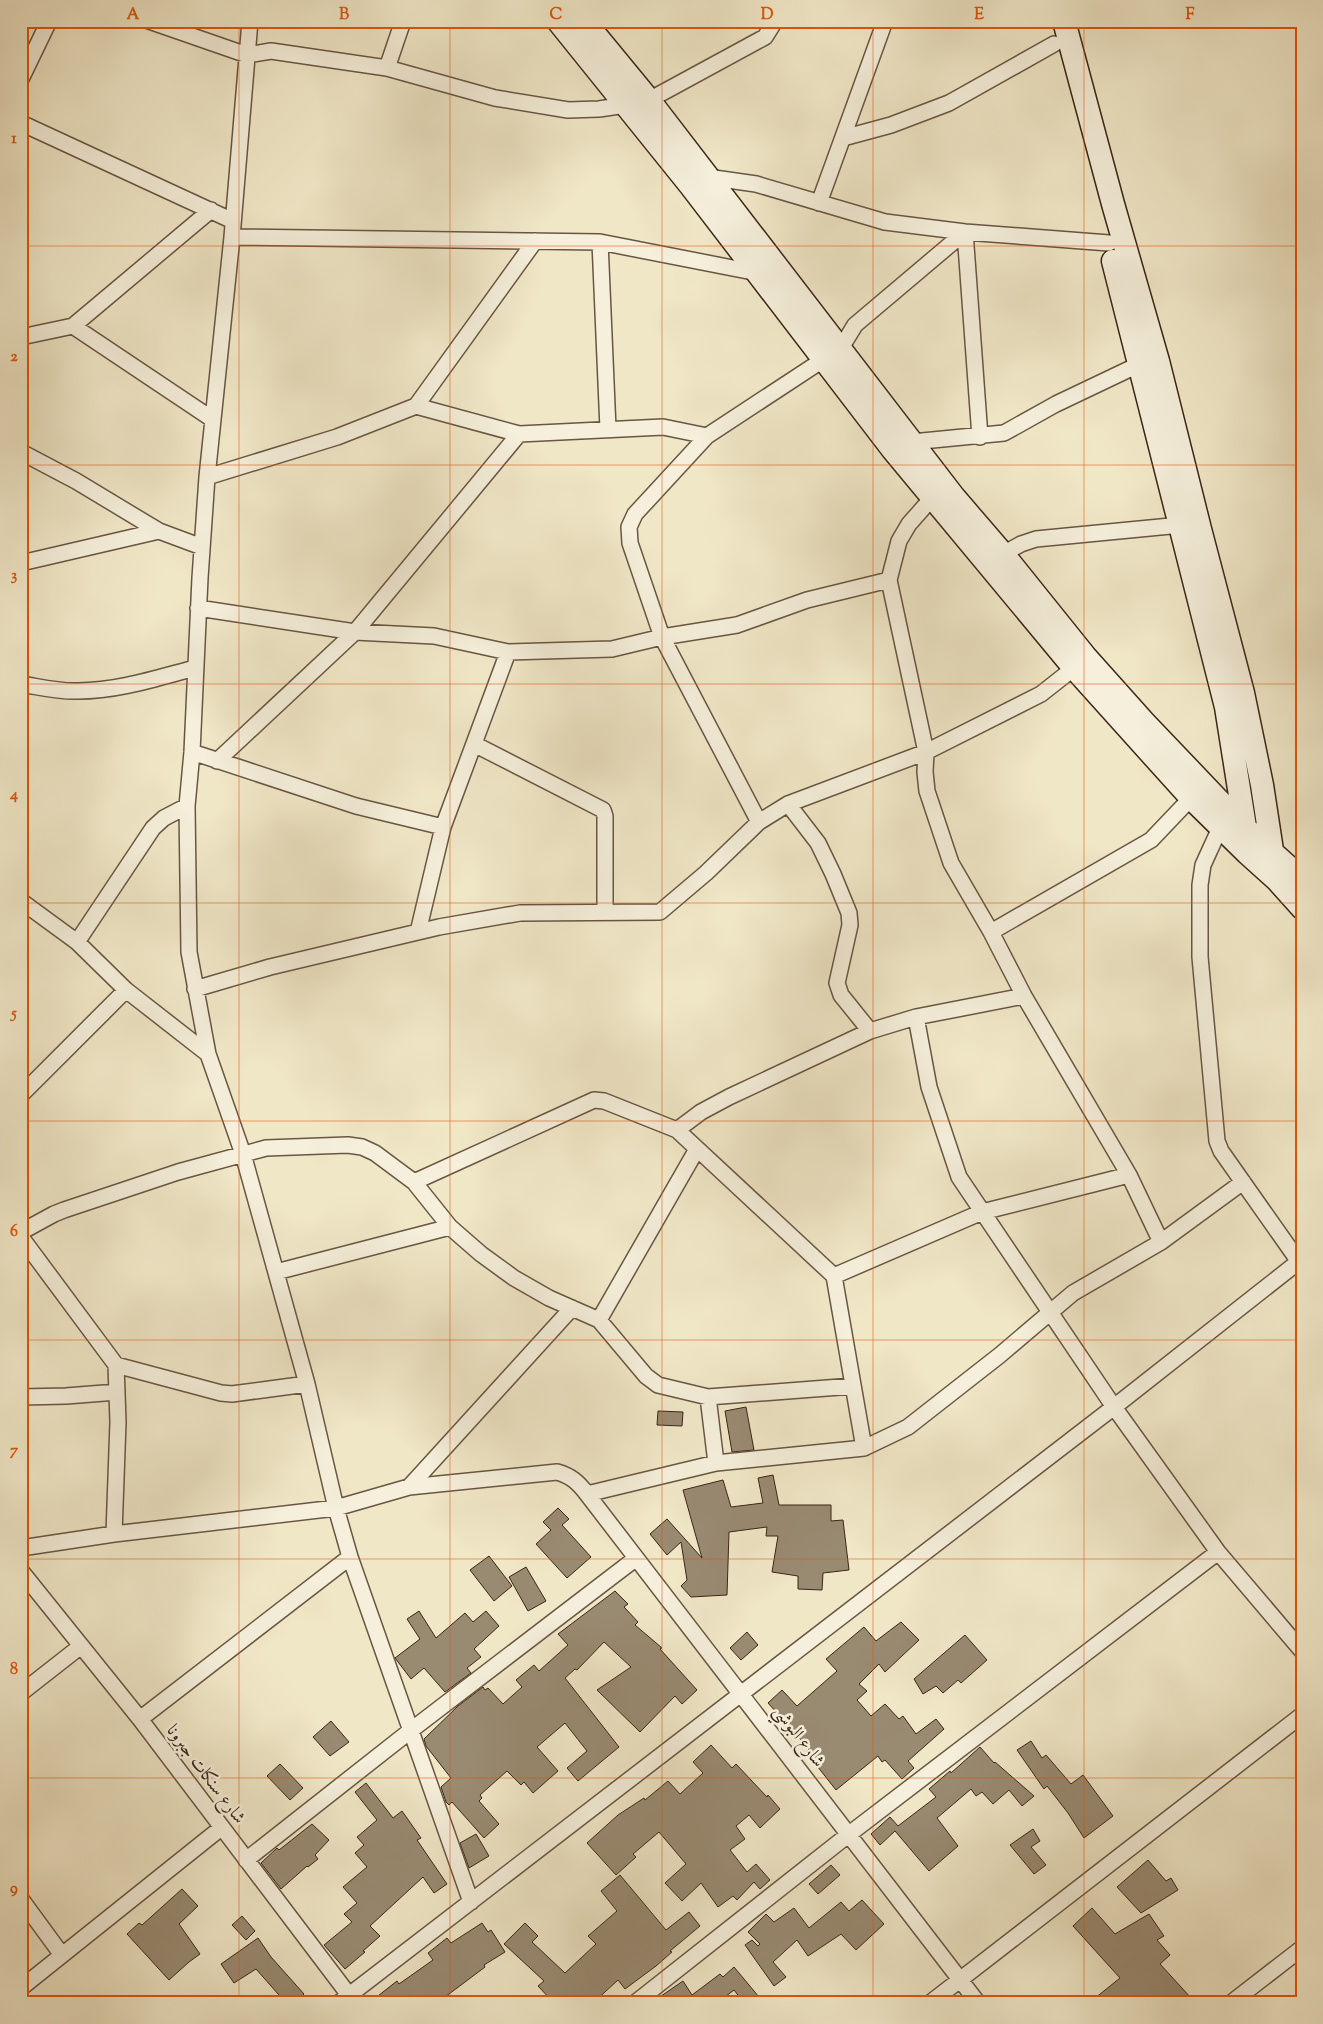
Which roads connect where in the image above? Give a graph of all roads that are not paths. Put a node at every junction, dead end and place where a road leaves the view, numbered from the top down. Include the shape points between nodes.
1 (49, 21) edge
2 (149, 21) edge
3 (250, 21) edge
4 (403, 21) edge
5 (558, 21) edge
6 (584, 21) edge
7 (774, 21) edge
8 (885, 21) edge
9 (1048, 21) edge
10 (1064, 21) edge
11 (1054, 44) junction
12 (247, 55) junction
13 (387, 68) junction
14 (21, 79) edge
15 (649, 100) junction
16 (626, 105) junction
17 (21, 123) edge
18 (843, 138) junction
19 (707, 177) junction
20 (819, 203) junction
21 (211, 210) junction
22 (233, 221) junction
23 (965, 232) junction
24 (232, 237) junction
25 (535, 241) junction
26 (600, 242) junction
27 (1109, 243) junction
28 (758, 273) junction
29 (73, 326) junction
30 (21, 337) edge
31 (832, 354) junction
32 (1140, 364) junction
33 (416, 406) junction
34 (212, 419) junction
35 (608, 429) junction
36 (519, 434) junction
37 (707, 436) junction
38 (980, 437) junction
39 (912, 442) junction
40 (21, 452) edge
41 (207, 477) junction
42 (932, 498) junction
43 (1181, 525) junction
44 (159, 531) junction
45 (202, 548) junction
46 (1003, 554) junction
47 (21, 563) edge
48 (889, 580) junction
49 (198, 608) junction
50 (355, 632) junction
51 (662, 637) junction
52 (508, 652) junction
53 (195, 668) junction
54 (1074, 668) junction
55 (21, 684) edge
56 (474, 744) junction
57 (192, 752) junction
58 (926, 752) junction
59 (1234, 759) junction
60 (218, 761) junction
61 (1198, 793) junction
62 (788, 804) junction
63 (187, 806) junction
64 (1224, 819) junction
65 (759, 822) junction
66 (443, 828) junction
67 (1245, 828) junction
68 (1272, 851) junction
69 (1247, 854) junction
70 (1302, 879) edge
71 (1276, 880) junction
72 (22, 904) edge
73 (1302, 908) edge
74 (605, 912) junction
75 (418, 932) junction
76 (990, 932) junction
77 (77, 942) junction
78 (195, 989) junction
79 (126, 990) junction
80 (1024, 996) junction
81 (916, 1017) junction
82 (870, 1031) junction
83 (208, 1054) junction
84 (21, 1095) edge
85 (677, 1130) junction
86 (697, 1150) junction
87 (243, 1154) junction
88 (1128, 1175) junction
89 (414, 1182) junction
90 (1243, 1182) junction
91 (982, 1212) junction
92 (450, 1228) junction
93 (21, 1232) edge
94 (21, 1237) edge
95 (1161, 1242) junction
96 (1301, 1262) edge
97 (276, 1272) junction
98 (834, 1276) junction
99 (572, 1308) junction
100 (1049, 1312) junction
101 (599, 1320) junction
102 (116, 1365) junction
103 (307, 1384) junction
104 (853, 1386) junction
105 (117, 1392) junction
106 (21, 1396) edge
107 (708, 1397) junction
108 (1114, 1407) junction
109 (864, 1448) junction
110 (716, 1463) junction
111 (409, 1487) junction
112 (587, 1494) junction
113 (336, 1508) junction
114 (114, 1534) junction
115 (21, 1548) edge
116 (1218, 1552) junction
117 (350, 1558) junction
118 (635, 1559) junction
119 (21, 1571) edge
120 (80, 1646) junction
121 (1302, 1651) edge
122 (21, 1693) edge
123 (741, 1694) junction
124 (1302, 1715) edge
125 (140, 1719) junction
126 (410, 1731) junction
127 (221, 1828) junction
128 (848, 1835) junction
129 (246, 1860) junction
130 (21, 1899) edge
131 (471, 1902) junction
132 (1302, 1948) edge
133 (62, 1955) junction
134 (959, 1980) junction
135 (21, 1988) edge
136 (348, 2000) edge
137 (636, 2003) edge
138 (930, 2003) edge
139 (978, 2003) edge
140 (1231, 2003) edge

1 - 14 street
2 - 12 street
3 - 12 street
4 - 13 street
5 - 16 main road
6 - 15 main road
7 - 15 street via 765,37
8 - 18 street
9 - 11 main road
10 - 68 main road via 1158,361 1243,692
11 - 18 street via 949,103 891,125
11 - 27 main road
12 - 13 street via 271,51
12 - 22 street
13 - 16 street via 495,98 568,110
15 - 19 main road
16 - 28 main road
17 - 21 street
18 - 20 street
19 - 20 street via 756,184
19 - 31 main road
20 - 23 street via 885,222
21 - 22 street
21 - 29 street
22 - 24 street
23 - 27 street
23 - 31 street via 855,326
23 - 38 street
24 - 25 street
24 - 34 street
25 - 26 street
25 - 33 street
26 - 28 street
26 - 35 street
27 - 32 main road
28 - 31 main road
29 - 30 street
29 - 34 street
31 - 37 street
31 - 39 main road
31 - 42 main road
32 - 38 street via 1056,404 1004,434
32 - 43 main road
33 - 36 street
33 - 41 street via 337,437
34 - 41 street
35 - 36 street
35 - 37 street via 663,427
36 - 50 street
37 - 51 street via 635,514 629,526 630,543
38 - 39 street
39 - 46 main road
40 - 44 street
41 - 45 street
42 - 48 street via 909,524 900,541
42 - 54 main road
43 - 46 street via 1036,539
43 - 59 main road via 1226,706
44 - 45 street
44 - 47 street
45 - 49 street
46 - 61 main road
48 - 51 street via 807,600 736,626
48 - 58 street
49 - 50 street
49 - 53 street
50 - 52 street via 434,636
50 - 60 street
51 - 52 street via 612,649
51 - 65 street
52 - 56 street
53 - 55 street via 93,690 62,690
53 - 57 street
54 - 58 street via 1041,694
54 - 61 main road
56 - 66 street
56 - 74 street via 602,810 605,816
57 - 60 street
57 - 63 street
58 - 62 street
58 - 76 street via 928,791 952,863
59 - 61 main road via 1222,777
59 - 67 main road
60 - 66 street via 356,806
61 - 64 main road
61 - 76 street via 1151,840
62 - 65 street
62 - 82 street via 818,843 849,913 850,925 837,983 841,995
63 - 77 street via 152,828
63 - 78 street via 189,952
64 - 67 main road
64 - 69 main road
64 - 90 street via 1203,864 1200,957 1217,1141
65 - 74 street via 706,874 660,912
66 - 75 street
67 - 68 main road
67 - 69 main road
68 - 70 main road
68 - 71 main road
69 - 71 main road
71 - 73 main road
72 - 77 street
74 - 75 street via 520,913
75 - 78 street
76 - 80 street
77 - 79 street
78 - 83 street
79 - 83 street
79 - 84 street
80 - 81 street
80 - 88 street
81 - 82 street
81 - 91 street via 929,1088 944,1136 959,1177
82 - 85 street via 729,1097
83 - 87 street
85 - 86 street
85 - 89 street via 594,1100
86 - 98 street
86 - 101 street
87 - 89 street via 266,1148 362,1147
87 - 93 street via 64,1210
87 - 97 street
88 - 91 street
88 - 95 street
89 - 92 street
90 - 95 street
90 - 96 street
91 - 98 street
91 - 100 street
92 - 97 street
92 - 99 street via 514,1278
94 - 102 street
95 - 100 street via 1073,1293
96 - 108 street
97 - 103 street
98 - 104 street
99 - 101 street
99 - 111 street
100 - 108 street
100 - 109 street via 908,1428
101 - 107 street via 646,1376 658,1384
102 - 103 street via 221,1393
102 - 105 street
103 - 113 street
104 - 107 street
104 - 109 street
105 - 106 street
105 - 114 street
107 - 110 street
108 - 116 street
108 - 123 street
109 - 110 street
110 - 112 street
111 - 112 street, شارع البوشي via 557,1472 576,1481
111 - 113 street, شارع البوشي
112 - 118 street, شارع البوشي
113 - 114 street, شارع البوشي
113 - 117 street
114 - 115 street, شارع البوشي
116 - 121 street
116 - 128 street
117 - 125 street
117 - 126 street
118 - 123 street, شارع البوشي
118 - 126 street
119 - 120 street, شارع سنكات جبرونا
120 - 122 street
120 - 125 street, شارع سنكات جبرونا
123 - 128 street, شارع البوشي
123 - 131 street
124 - 134 street
125 - 127 street, شارع سنكات جبرونا
126 - 129 street
126 - 131 street
127 - 129 street, شارع سنكات جبرونا
127 - 133 street
128 - 134 street, شارع البوشي
128 - 137 street
129 - 136 street, شارع سنكات جبرونا
130 - 133 street
131 - 136 street
132 - 140 street
133 - 135 street
134 - 138 street
134 - 139 street, شارع البوشي

